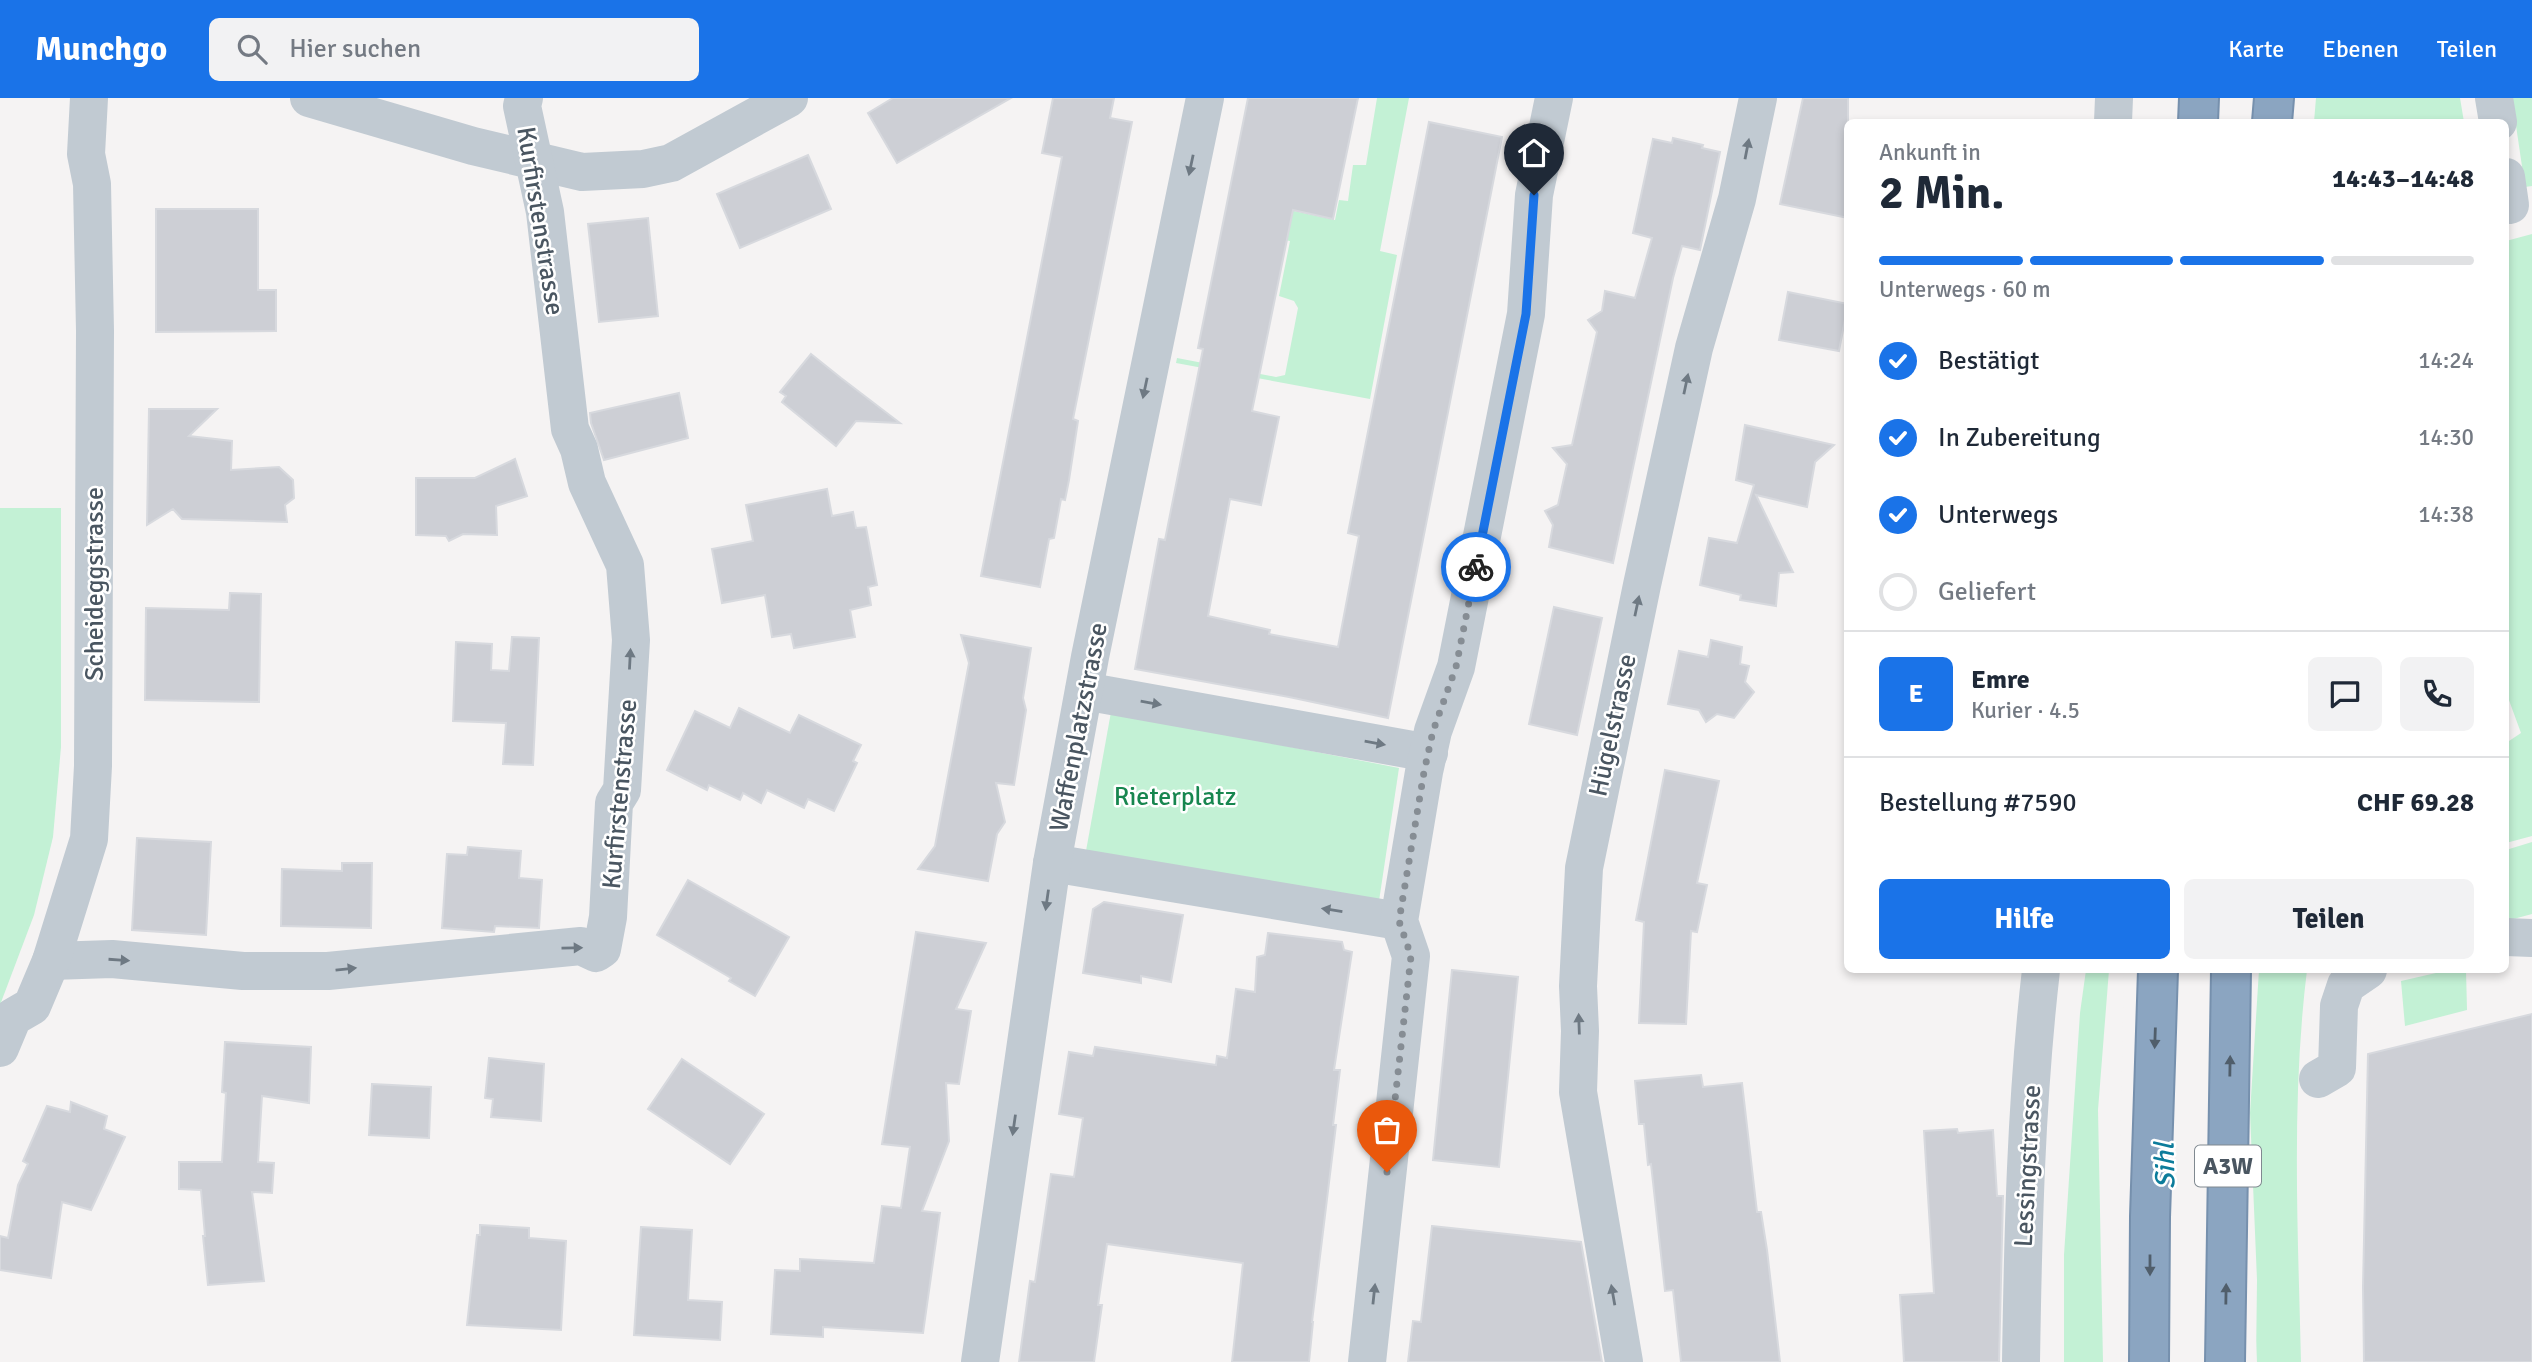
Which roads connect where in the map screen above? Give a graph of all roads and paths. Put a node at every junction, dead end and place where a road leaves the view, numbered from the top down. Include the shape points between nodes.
1 (89, 98) edge
2 (309, 98) edge
3 (524, 98) edge
4 (789, 98) edge
5 (1205, 98) edge
6 (1554, 98) edge
7 (1758, 98) edge
8 (2113, 98) edge
9 (2199, 98) edge
10 (2273, 98) edge
11 (2494, 98) edge
12 (2113, 119) edge
13 (2198, 119) edge
14 (2272, 119) edge
15 (2498, 119) edge
16 (533, 160) junction
17 (1084, 691) junction
18 (1429, 753) junction
19 (1052, 863) junction
20 (1399, 921) junction
21 (2509, 937) edge
22 (2532, 938) edge
23 (51, 961) junction
24 (2040, 973) edge
25 (2158, 973) edge
26 (2231, 973) edge
27 (2364, 973) edge
28 (0, 1048) edge
29 (2318, 1079) dead end
30 (980, 1362) edge
31 (1367, 1362) edge
32 (1624, 1362) edge
33 (2021, 1362) edge
34 (2149, 1362) edge
35 (2225, 1362) edge

1 - 23 street, Scheideggstrasse via 86,154 92,184 95,331 93,766 89,839
2 - 16 street
3 - 16 street, Kurfirstenstrasse
4 - 16 street via 671,163 582,172
5 -> 17 street, Waffenplatzstrasse
6 - 18 street via 1534,195 1526,314 1456,667
32 -> 7 street, Hügelstrasse via 1578,1092 1584,868 1691,361 1737,200
8 - 12 street
9 - 13 highway
10 - 14 highway
11 - 15 street
23 -> 16 street, Kurfirstenstrasse via 112,959 232,971 328,971 581,947 596,953 602,950 614,803 622,790 625,764 631,640 625,565 587,483 570,429 545,212
17 -> 18 street
17 - 19 street, Waffenplatzstrasse
18 - 20 street
20 -> 19 street
19 -> 30 street, Waffenplatzstrasse
31 -> 20 street via 1411,956
21 - 22 street
23 - 28 street, Scheideggstrasse via 32,1006 13,1017
24 - 33 street, Lessingstrasse via 2023,1209
25 -> 34 highway
35 -> 26 highway, A3W
27 - 29 street via 2346,985 2339,1006 2337,1068

